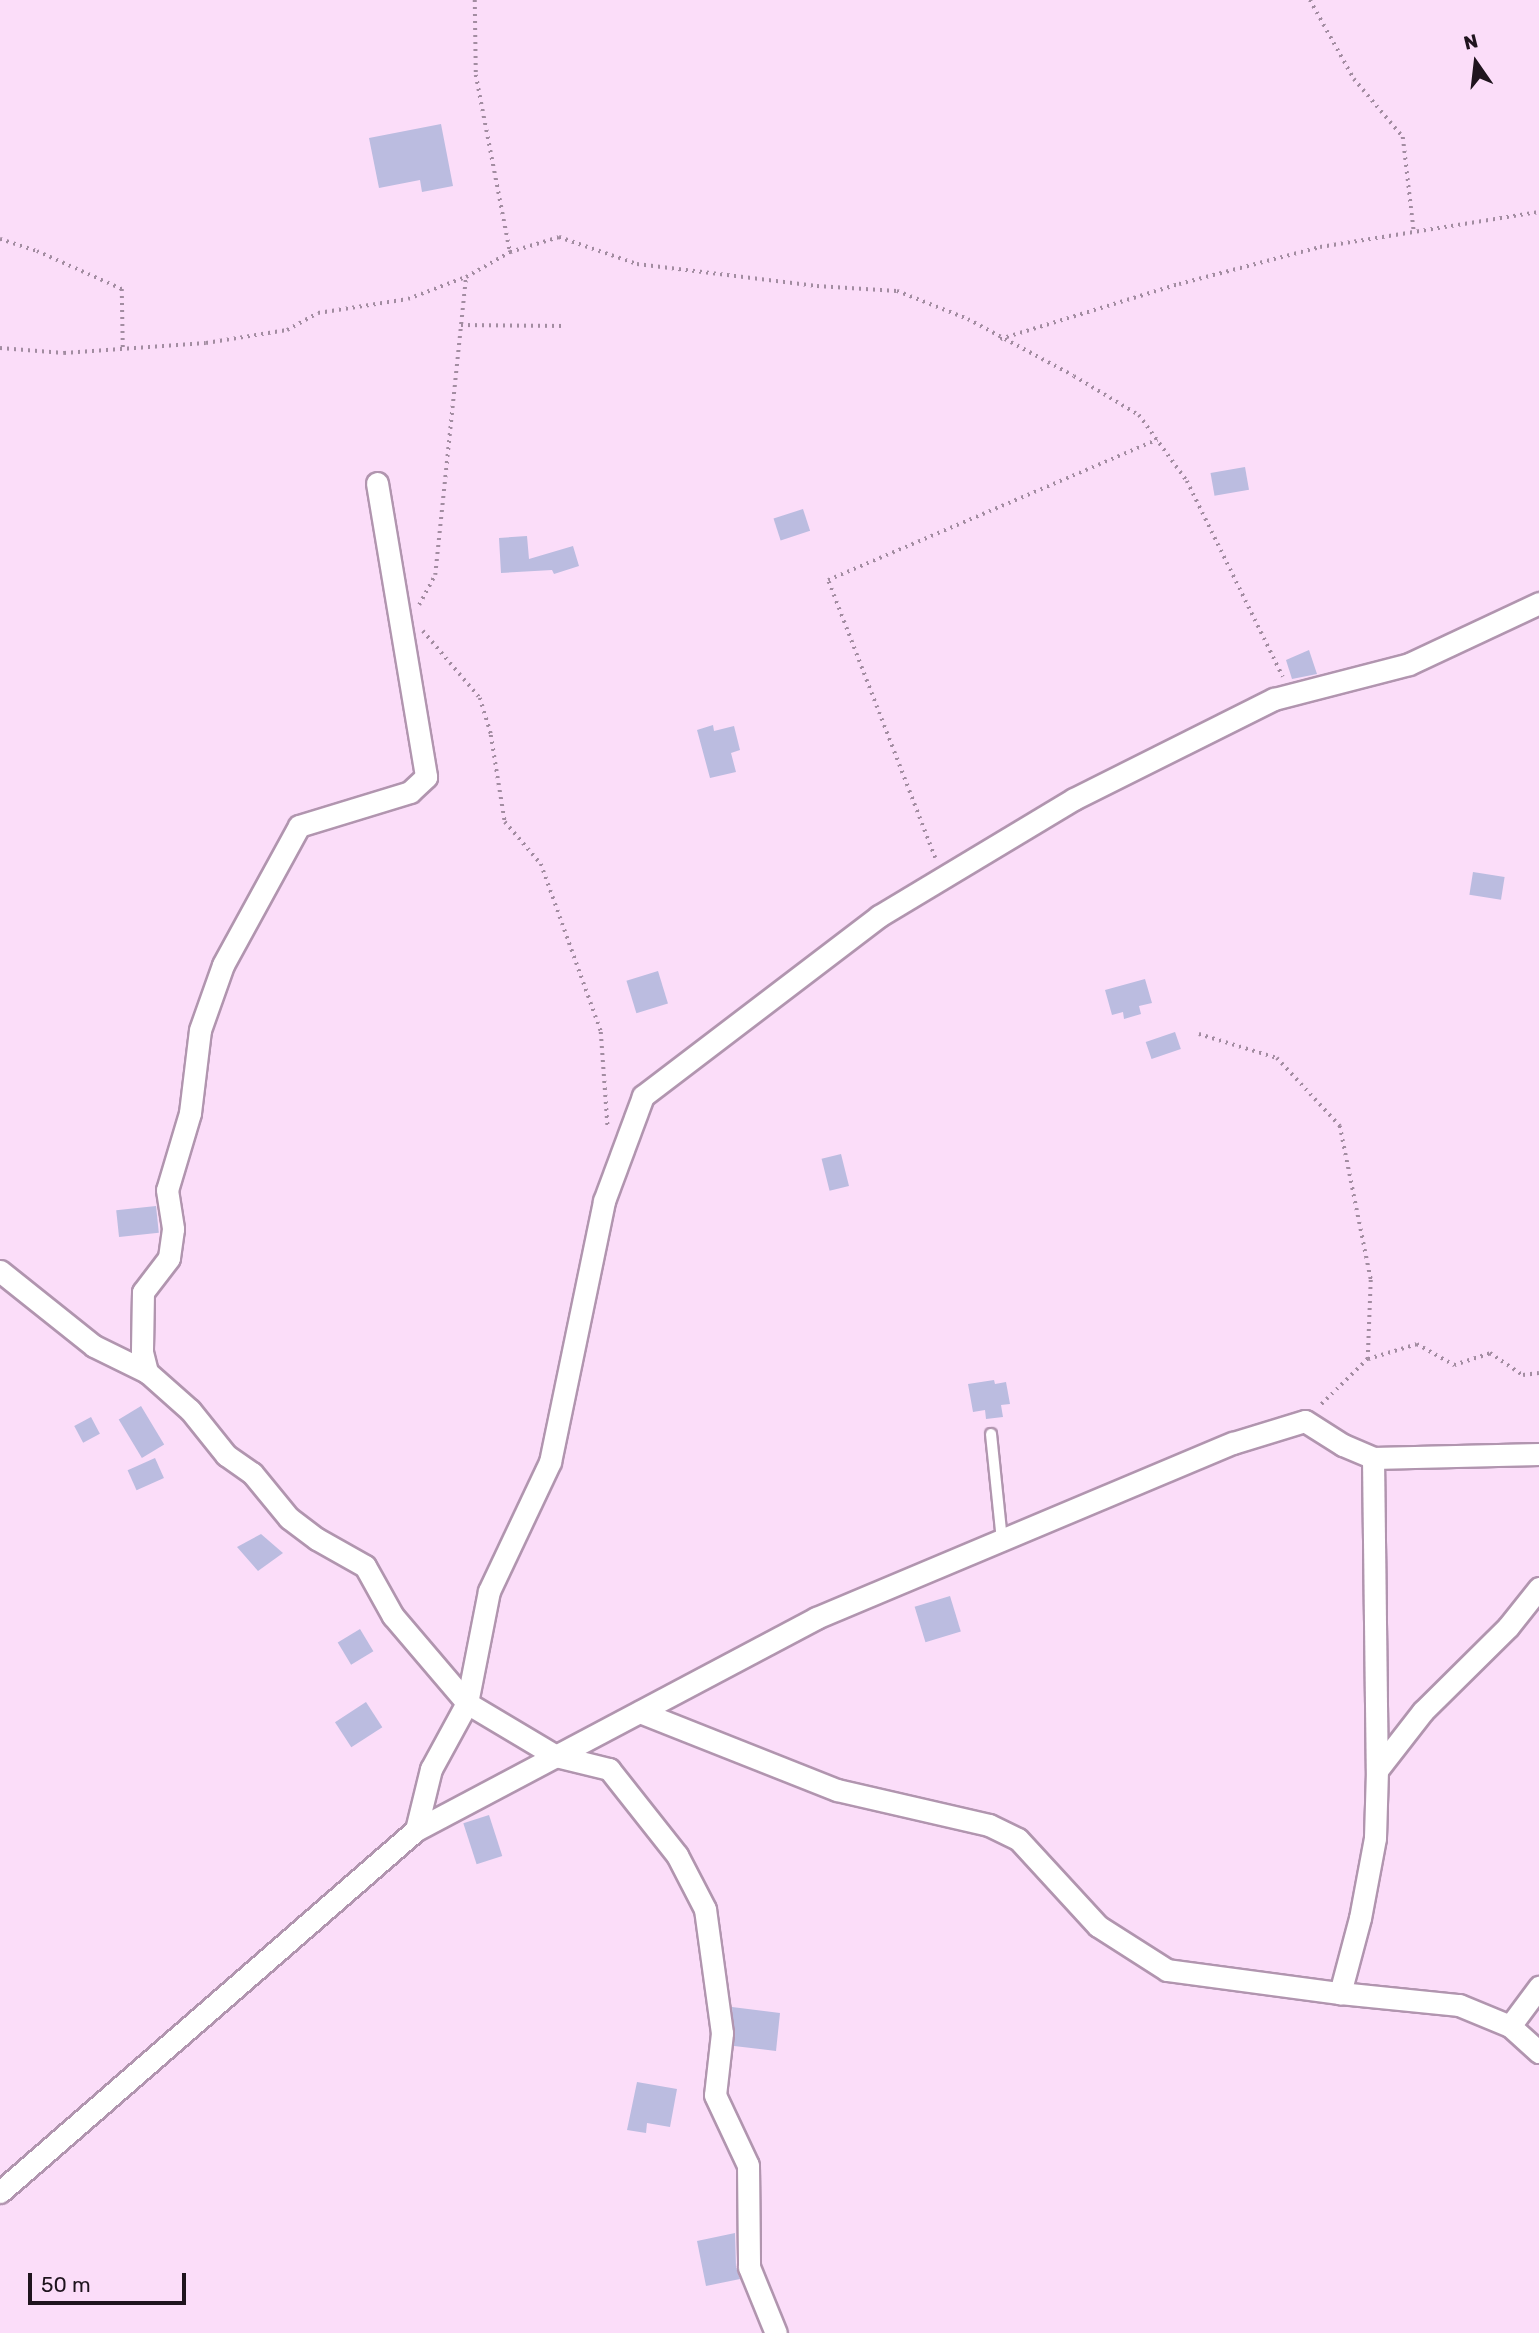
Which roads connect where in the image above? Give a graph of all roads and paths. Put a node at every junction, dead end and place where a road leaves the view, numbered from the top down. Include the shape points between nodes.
1 (475, 0) edge
2 (1310, 0) edge
3 (1539, 212) edge
4 (1415, 232) junction
5 (0, 239) edge
6 (510, 252) junction
7 (466, 277) junction
8 (461, 325) junction
9 (566, 326) dead end
10 (1000, 339) junction
11 (0, 348) edge
12 (122, 348) junction
13 (1157, 440) junction
14 (377, 483) dead end
15 (1539, 603) edge
16 (418, 607) dead end
17 (421, 628) dead end
18 (1291, 695) junction
19 (942, 878) junction
20 (1199, 1034) dead end
21 (609, 1139) dead end
22 (0, 1270) edge
23 (1368, 1359) junction
24 (147, 1372) junction
25 (1539, 1373) edge
26 (1305, 1421) junction
27 (991, 1434) dead end
28 (1539, 1454) edge
29 (1373, 1458) junction
30 (1002, 1540) junction
31 (1539, 1588) edge
32 (467, 1703) junction
33 (640, 1712) junction
34 (556, 1756) junction
35 (1377, 1770) junction
36 (416, 1830) junction
37 (1539, 1987) edge
38 (1340, 1993) junction
39 (1510, 2026) junction
40 (1539, 2052) edge
41 (0, 2192) edge
42 (776, 2333) edge

1 - 6 path via 476,75
2 - 4 path via 1354,79 1403,137
3 - 4 path
4 - 10 path via 1307,250 1153,291
5 - 12 path via 122,289
6 - 7 path
6 - 10 path via 559,237 637,264 897,291 968,319
7 - 8 path
7 - 12 path via 408,299 318,313 287,330 206,343
8 - 9 path
8 - 16 path via 435,575
10 - 13 path via 1139,415
11 - 12 path via 64,353
13 - 18 path via 1187,481
13 - 19 path via 828,580
14 - 24 street via 426,777 410,792 299,826 223,965 200,1030 190,1113 167,1190 173,1229 169,1258 143,1292 142,1352
15 - 18 street via 1409,664
17 - 21 path via 480,698 505,822 541,864 601,1032
18 - 19 street via 1274,699 1074,799
19 - 32 street via 879,916 643,1096 604,1201 550,1462 489,1591
20 - 23 path via 1277,1058 1340,1126 1371,1280
22 - 24 street via 94,1346
23 - 25 path via 1417,1344 1454,1365 1490,1353 1524,1375
23 - 26 path
24 - 32 street via 191,1410 226,1455 252,1473 289,1518 365,1566 393,1616
26 - 29 street via 1343,1446
26 - 30 street via 1233,1443
27 - 30 lane
28 - 29 street
29 - 35 street
30 - 33 street via 816,1618
31 - 35 street via 1508,1627 1423,1711
32 - 34 street
32 - 36 street via 431,1769
33 - 34 street
33 - 38 street via 837,1790 989,1825 1018,1839 1098,1926 1167,1970
34 - 36 street
34 - 42 street via 609,1769 677,1855 705,1909 722,2033 715,2095 748,2165 749,2267
35 - 38 street via 1375,1838
36 - 41 street
37 - 39 street
38 - 39 street via 1459,2005
39 - 40 street

